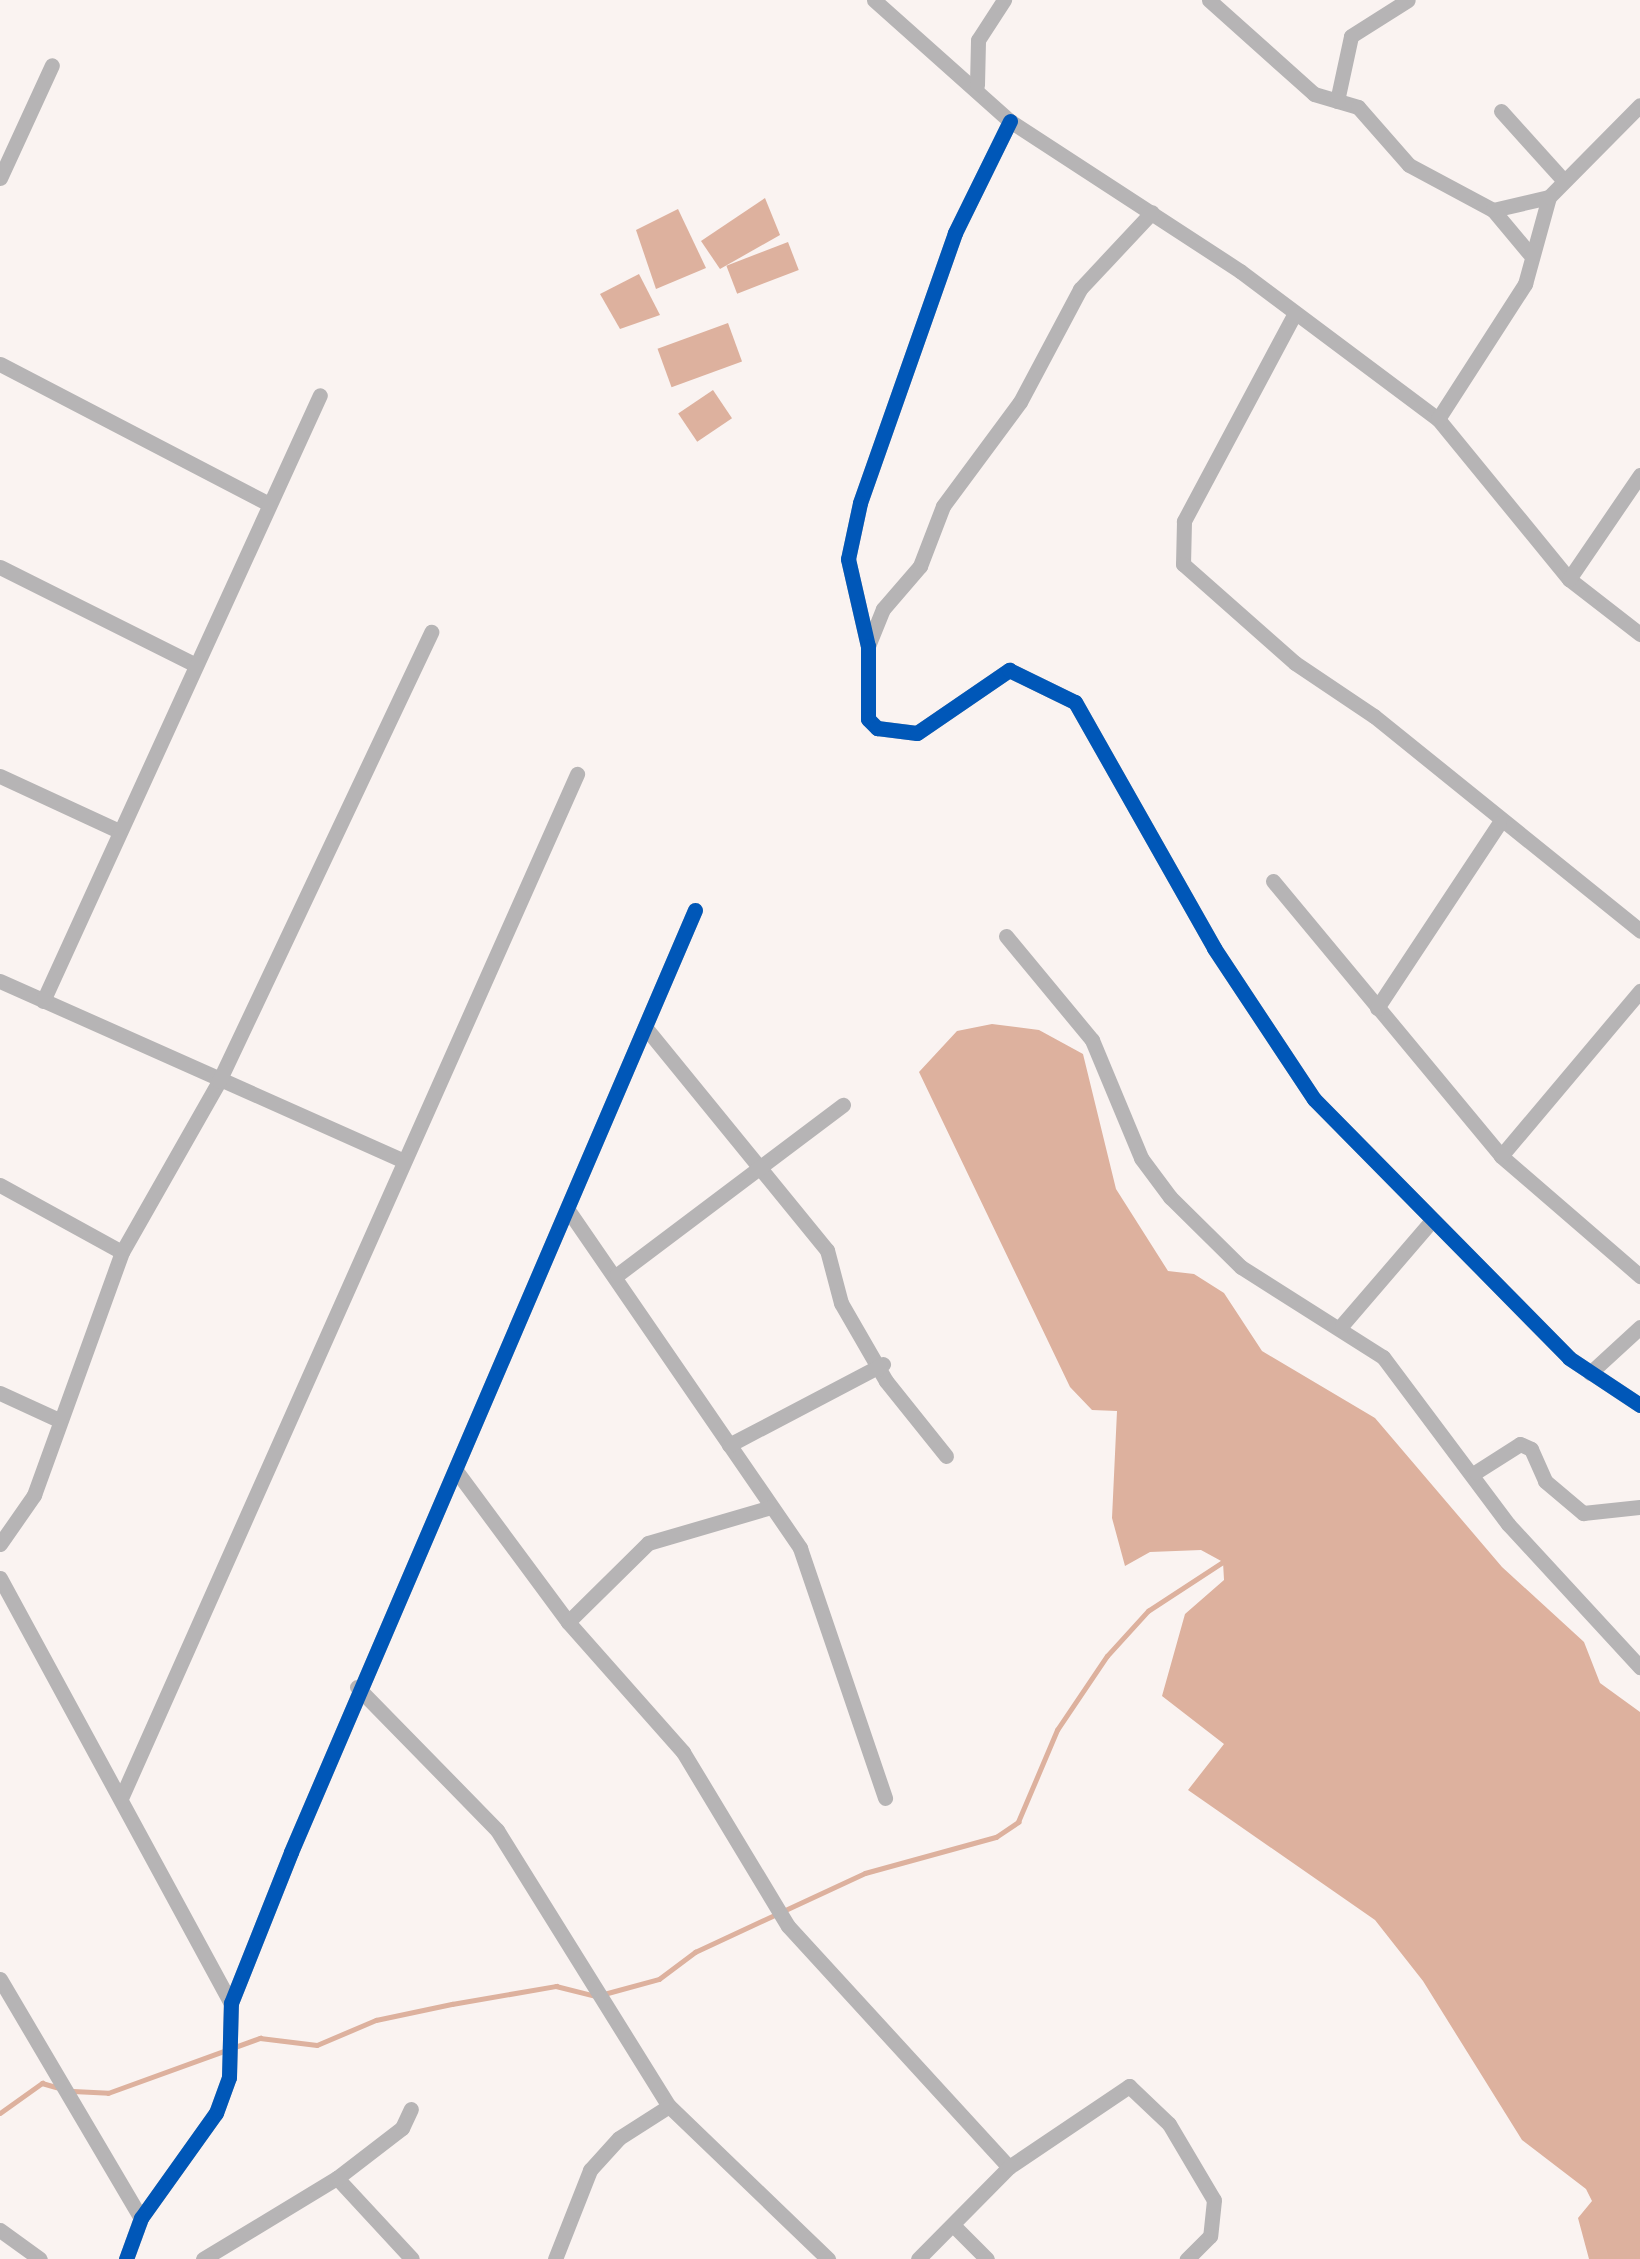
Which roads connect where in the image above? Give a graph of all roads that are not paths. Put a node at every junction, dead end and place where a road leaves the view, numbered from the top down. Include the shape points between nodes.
1 (874, 0) edge
2 (1004, 0) edge
3 (1209, 0) edge
4 (1408, 0) edge
5 (52, 65) dead end
6 (976, 85) junction
7 (1337, 101) junction
8 (1640, 105) edge
9 (1501, 111) dead end
10 (1010, 121) junction
11 (0, 178) edge
12 (1564, 181) junction
13 (1549, 196) junction
14 (1493, 210) junction
15 (1152, 212) junction
16 (1529, 253) junction
17 (1295, 313) junction
18 (0, 364) edge
19 (320, 395) dead end
20 (1438, 419) junction
21 (1640, 475) edge
22 (267, 503) junction
23 (0, 567) edge
24 (1569, 579) junction
25 (430, 632) dead end
26 (1640, 634) edge
27 (868, 646) junction
28 (196, 664) junction
29 (577, 774) dead end
30 (0, 776) edge
31 (1499, 824) junction
32 (117, 830) junction
33 (1273, 880) dead end
34 (694, 910) dead end
35 (1640, 932) edge
36 (1006, 936) dead end
37 (0, 981) edge
38 (1640, 991) edge
39 (44, 1001) junction
40 (1377, 1008) junction
41 (645, 1027) junction
42 (219, 1081) junction
43 (843, 1106) dead end
44 (1501, 1156) junction
45 (404, 1161) junction
46 (760, 1165) junction
47 (0, 1185) edge
48 (568, 1210) junction
49 (1429, 1224) junction
50 (122, 1252) junction
51 (617, 1275) junction
52 (1640, 1276) edge
53 (1342, 1325) junction
54 (1640, 1327) edge
55 (883, 1364) junction
56 (1590, 1372) junction
57 (0, 1393) edge
58 (1640, 1405) edge
59 (59, 1420) junction
60 (729, 1445) junction
61 (946, 1456) dead end
62 (457, 1472) junction
63 (1476, 1472) junction
64 (771, 1507) junction
65 (1640, 1507) edge
66 (0, 1544) edge
67 (0, 1578) edge
68 (568, 1622) junction
69 (1640, 1667) edge
70 (357, 1687) junction
71 (122, 1796) junction
72 (885, 1798) dead end
73 (0, 1978) edge
74 (231, 2003) junction
75 (669, 2105) junction
76 (411, 2109) dead end
77 (1009, 2167) junction
78 (337, 2177) junction
79 (141, 2218) junction
80 (953, 2225) junction
81 (0, 2230) edge
82 (40, 2259) edge
83 (126, 2259) edge
84 (203, 2259) edge
85 (412, 2259) edge
86 (555, 2259) edge
87 (828, 2259) edge
88 (918, 2259) edge
89 (987, 2259) edge
90 (1186, 2259) edge

1 - 6 street
2 - 6 street via 978,40
3 - 7 street via 1314,94
4 - 7 street via 1351,36
5 - 11 street
6 - 10 street
7 - 14 street via 1358,107 1408,165
8 - 12 street
9 - 12 street
10 - 15 street
10 - 27 street via 955,233 860,503 848,559
12 - 13 street
13 - 14 street
13 - 16 street
14 - 16 street
15 - 17 street
15 - 27 street via 1080,289 1020,402 943,506 920,566 883,609
16 - 20 street via 1509,316
17 - 20 street
17 - 31 street via 1184,521 1183,564
18 - 22 street
19 - 22 street
20 - 24 street
21 - 24 street
22 - 28 street
23 - 28 street
24 - 26 street
25 - 42 street
27 - 49 street via 868,719 877,728 917,734 1010,670 1076,702 1214,948 1314,1100
28 - 32 street
29 - 45 street
30 - 32 street
31 - 35 street
31 - 40 street
32 - 39 street
33 - 40 street
34 - 41 street
36 - 53 street via 1092,1040 1141,1158 1170,1197 1241,1268
37 - 39 street
38 - 44 street
39 - 42 street
40 - 44 street
41 - 46 street
41 - 48 street
42 - 45 street
42 - 50 street
43 - 46 street
44 - 52 street
45 - 71 street
46 - 51 street
46 - 55 street via 827,1250 841,1303
47 - 50 street
48 - 51 street
48 - 62 street
49 - 53 street
49 - 56 street
50 - 59 street
51 - 60 street
53 - 63 street via 1384,1357
54 - 56 street
55 - 60 street
55 - 61 street via 886,1381
56 - 58 street
57 - 59 street
59 - 66 street via 34,1495
60 - 64 street
62 - 68 street
62 - 70 street
63 - 65 street via 1520,1444 1532,1449 1545,1481 1583,1513
63 - 69 street via 1508,1524
64 - 68 street via 648,1544
64 - 72 street via 818,1587
67 - 71 street
68 - 77 street via 683,1752 788,1926
70 - 74 street
70 - 75 street via 497,1830
71 - 74 street
73 - 79 street
74 - 79 street via 230,2077 216,2114
75 - 86 street via 619,2138 590,2170
75 - 87 street
76 - 78 street via 402,2128
77 - 80 street
77 - 90 street via 1130,2086 1183,2143 1214,2200 1210,2236
78 - 84 street
78 - 85 street
79 - 83 street
80 - 88 street
80 - 89 street
81 - 82 street

